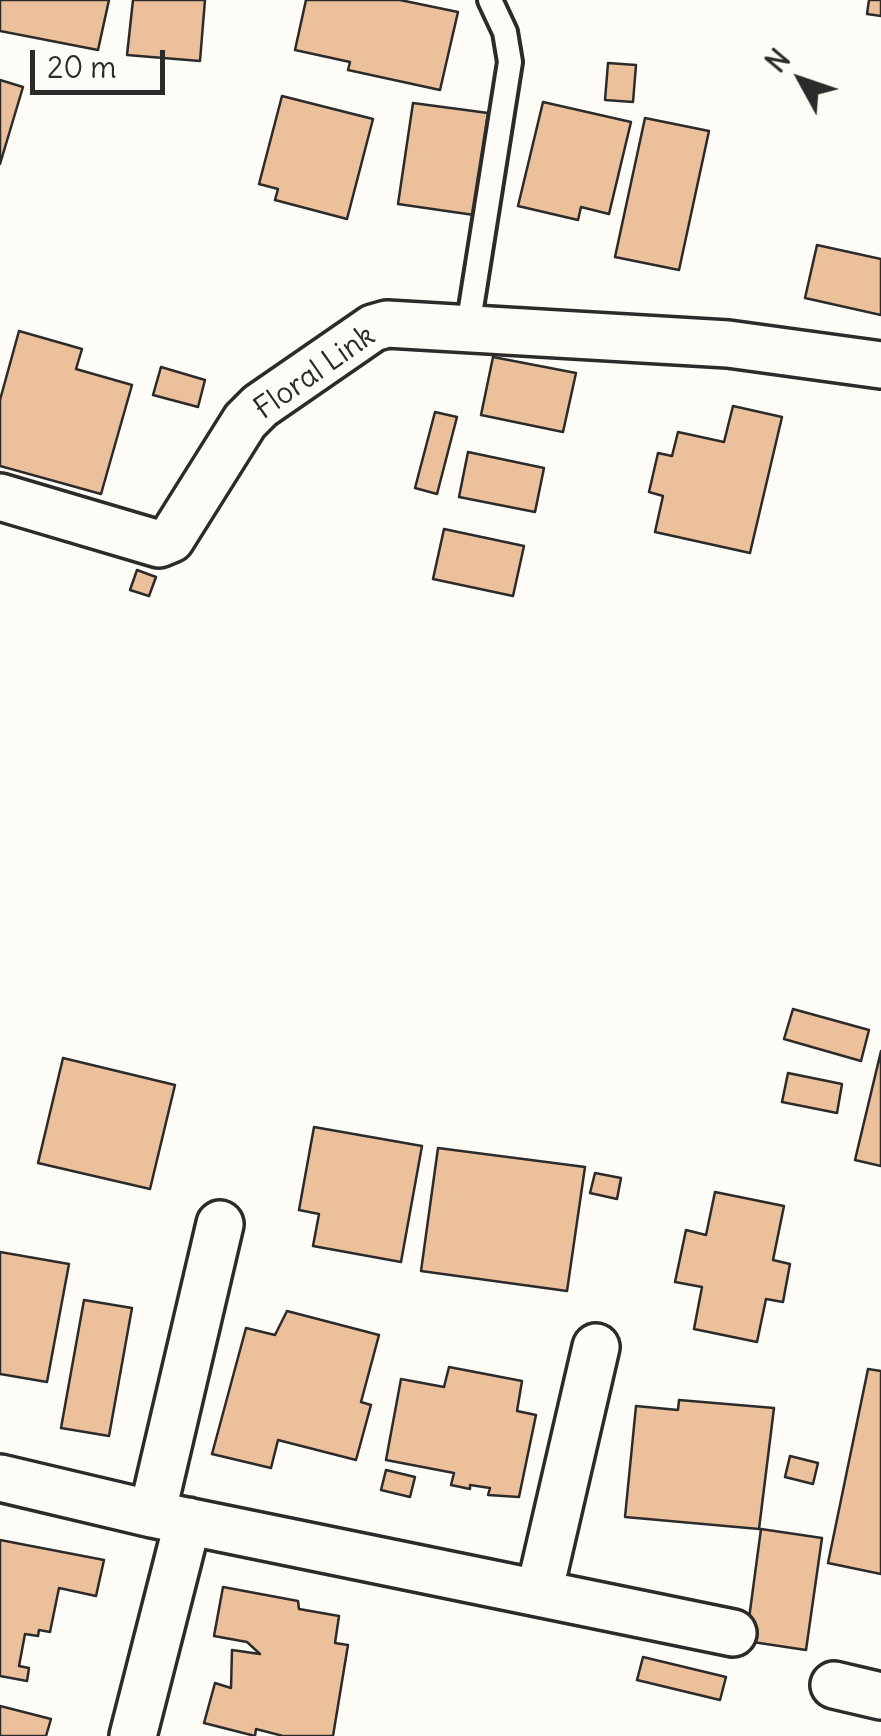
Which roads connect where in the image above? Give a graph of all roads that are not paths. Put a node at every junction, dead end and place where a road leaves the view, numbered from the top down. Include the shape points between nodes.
1 (490, 0) edge
2 (468, 327) junction
3 (881, 365) edge
4 (0, 497) edge
5 (220, 1224) dead end
6 (596, 1347) dead end
7 (0, 1478) edge
8 (170, 1518) junction
9 (539, 1593) junction
10 (733, 1633) dead end
11 (834, 1685) dead end
12 (881, 1696) edge
13 (132, 1736) edge

1 - 2 lane via 506,32 510,62
2 - 3 street, Floral Link via 728,344
2 - 4 street, Floral Link via 373,328 282,389 245,421 183,524 159,544
5 - 8 street
6 - 9 street
7 - 8 street
8 - 9 street
8 - 13 street
9 - 10 street
11 - 12 street

